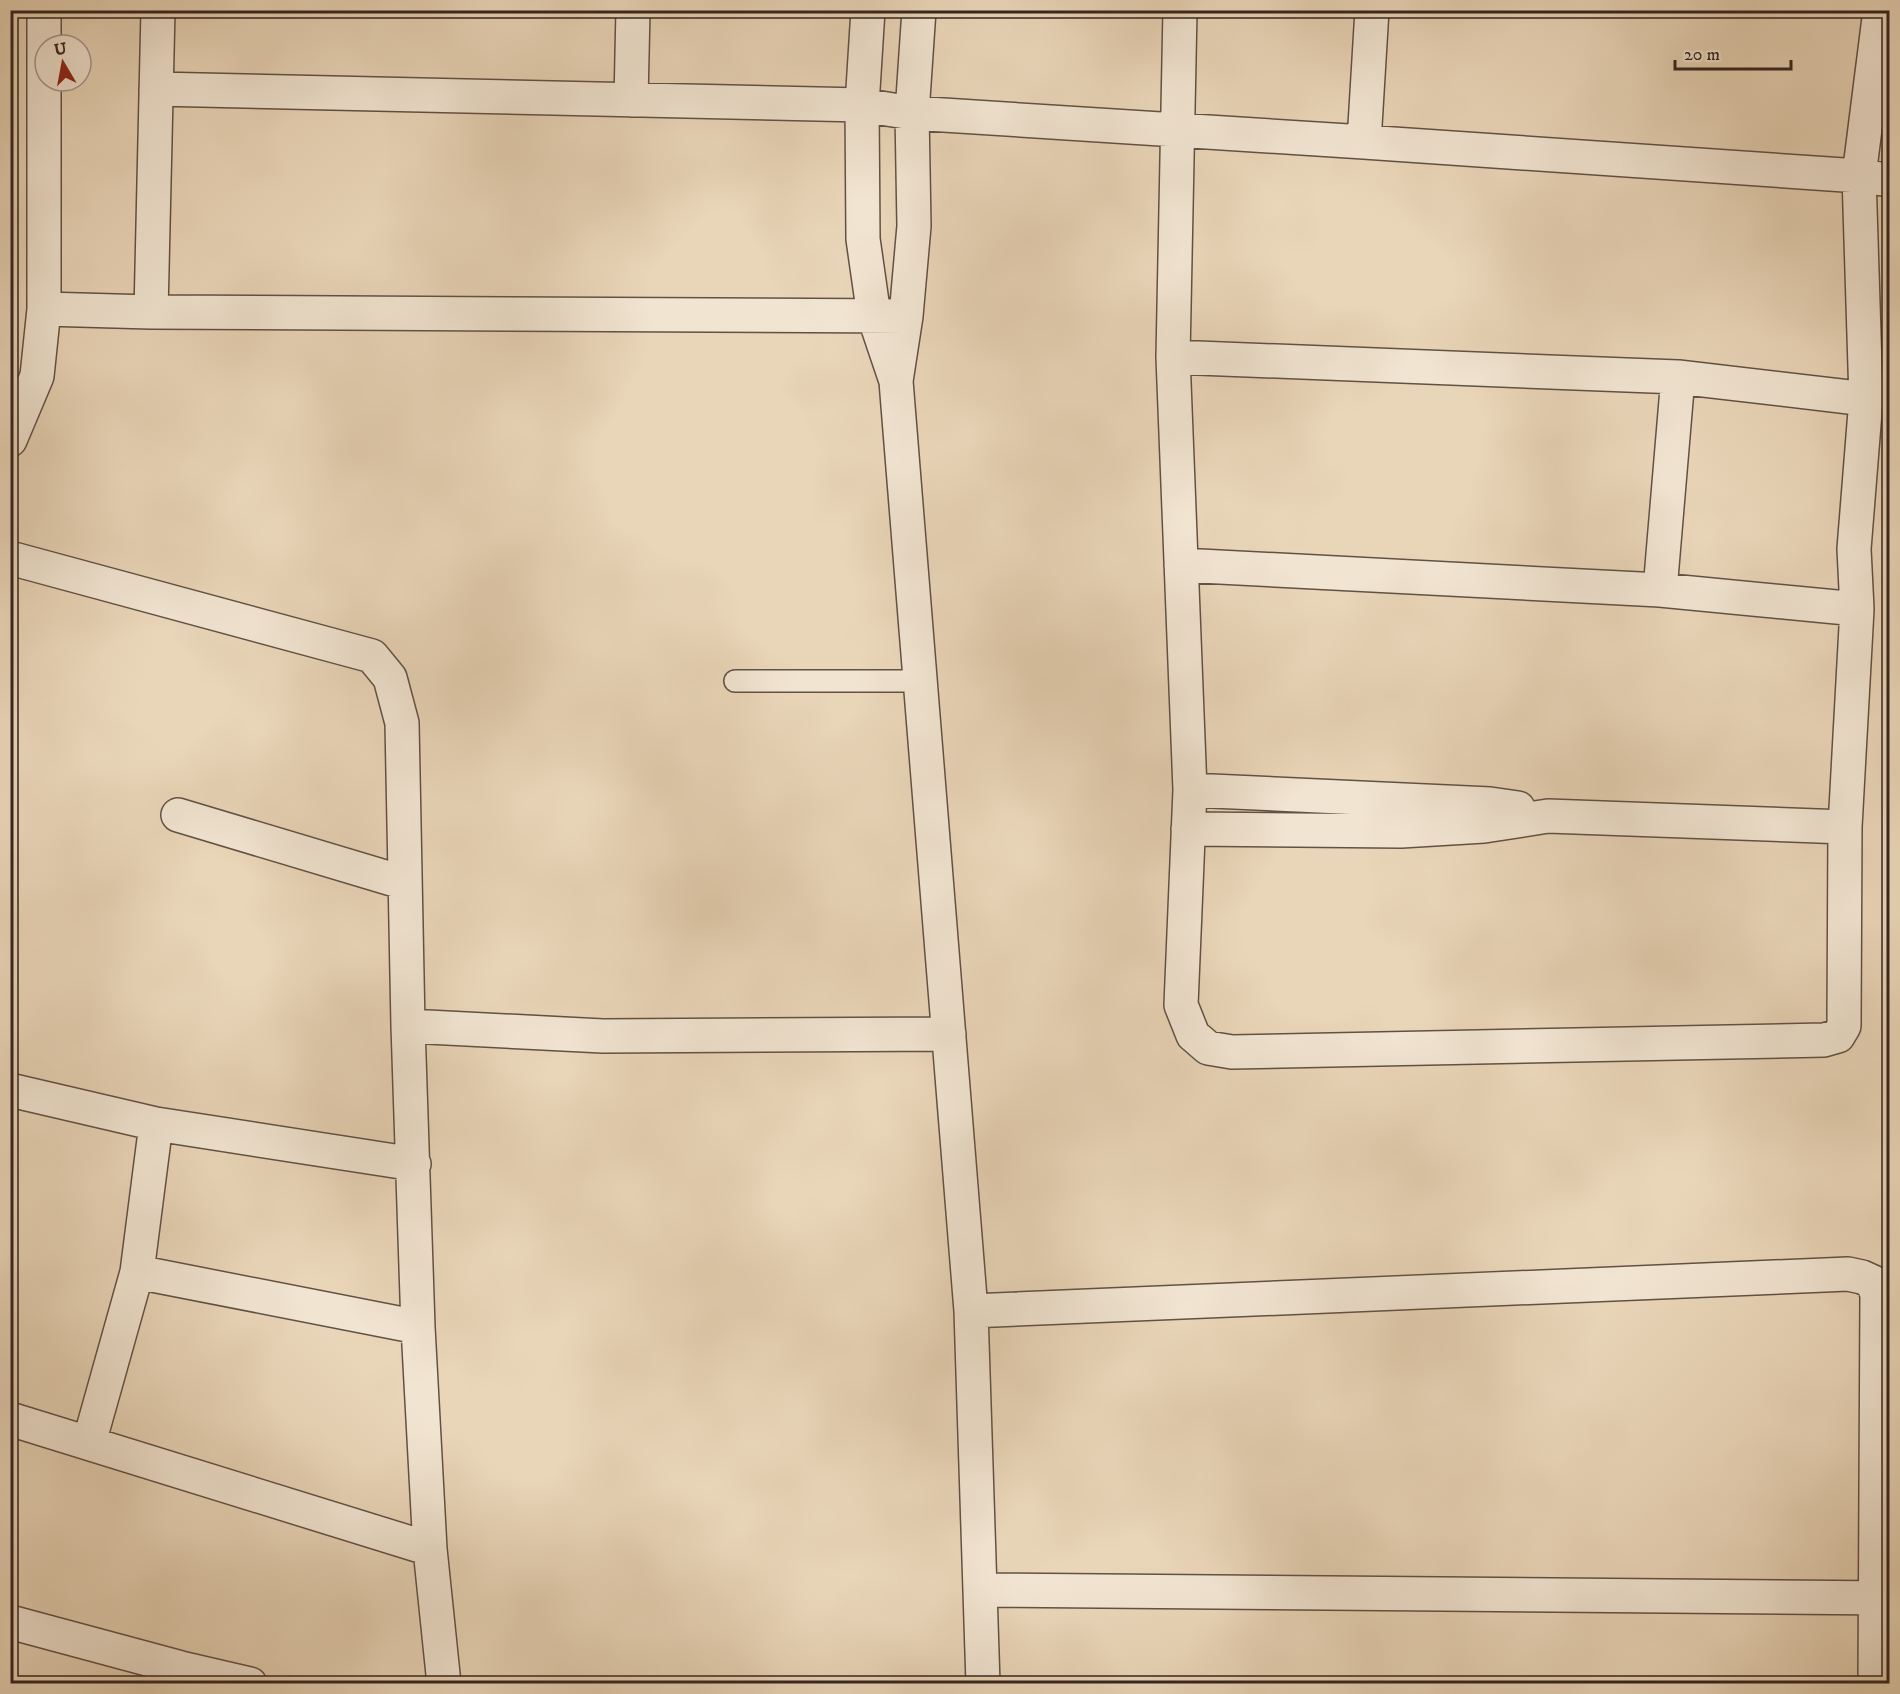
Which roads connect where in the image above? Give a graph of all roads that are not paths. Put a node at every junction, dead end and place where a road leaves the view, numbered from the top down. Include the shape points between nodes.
1 (44, 10) edge
2 (158, 10) edge
3 (633, 10) edge
4 (868, 10) edge
5 (919, 10) edge
6 (1180, 10) edge
7 (1372, 10) edge
8 (1880, 10) edge
9 (156, 89) junction
10 (631, 100) junction
11 (862, 105) junction
12 (912, 113) junction
13 (1179, 131) junction
14 (1364, 142) junction
15 (1874, 178) edge
16 (44, 309) junction
17 (151, 312) junction
18 (890, 316) junction
19 (1173, 357) junction
20 (1678, 376) junction
21 (1866, 399) junction
22 (10, 440) edge
23 (10, 558) edge
24 (1181, 565) junction
25 (1660, 590) junction
26 (1857, 609) junction
27 (735, 681) dead end
28 (920, 681) junction
29 (1190, 790) junction
30 (178, 815) dead end
31 (1548, 816) junction
32 (1845, 827) junction
33 (1188, 829) junction
34 (405, 883) junction
35 (408, 1026) junction
36 (949, 1034) junction
37 (10, 1090) edge
38 (156, 1124) junction
39 (414, 1164) junction
40 (137, 1272) junction
41 (971, 1311) junction
42 (418, 1327) junction
43 (10, 1419) edge
44 (89, 1443) junction
45 (430, 1549) junction
46 (980, 1590) junction
47 (1882, 1598) edge
48 (10, 1622) edge
49 (250, 1683) edge
50 (444, 1683) edge
51 (983, 1683) edge
52 (1875, 1683) edge

1 - 16 street
2 - 9 street
3 - 10 street
4 - 11 street
5 - 12 street
6 - 13 street
7 - 14 street
8 - 15 street
9 - 10 street
9 - 17 street
10 - 11 street
11 - 12 street
11 - 18 street via 863,239
12 - 13 street
12 - 18 street via 914,226
13 - 14 street
13 - 19 street
14 - 15 street
15 - 21 street
16 - 17 street
16 - 22 street via 37,376
17 - 18 street
18 - 28 street
19 - 20 street
19 - 24 street
20 - 21 street
20 - 25 street
21 - 26 street via 1854,549
23 - 34 street via 372,656 390,678 402,723
24 - 25 street
24 - 29 street
25 - 26 street
26 - 32 street
27 - 28 lane
28 - 36 street
29 - 31 street via 1490,804
29 - 33 street
30 - 34 street
31 - 32 street
31 - 33 street via 1484,826 1401,831
32 - 33 street via 1844,1026 1838,1036 1824,1040 1232,1052 1208,1048 1193,1035 1181,1005
34 - 35 street
35 - 36 street via 603,1036
35 - 39 street
36 - 41 street
37 - 38 street
38 - 39 street
38 - 40 street
39 - 42 street
40 - 42 street
40 - 44 street
41 - 46 street
41 - 47 street via 1848,1274 1862,1277 1872,1282 1877,1295
42 - 45 street
43 - 44 street
44 - 45 street
45 - 50 street
46 - 47 street
46 - 51 street
47 - 52 street
48 - 49 street

